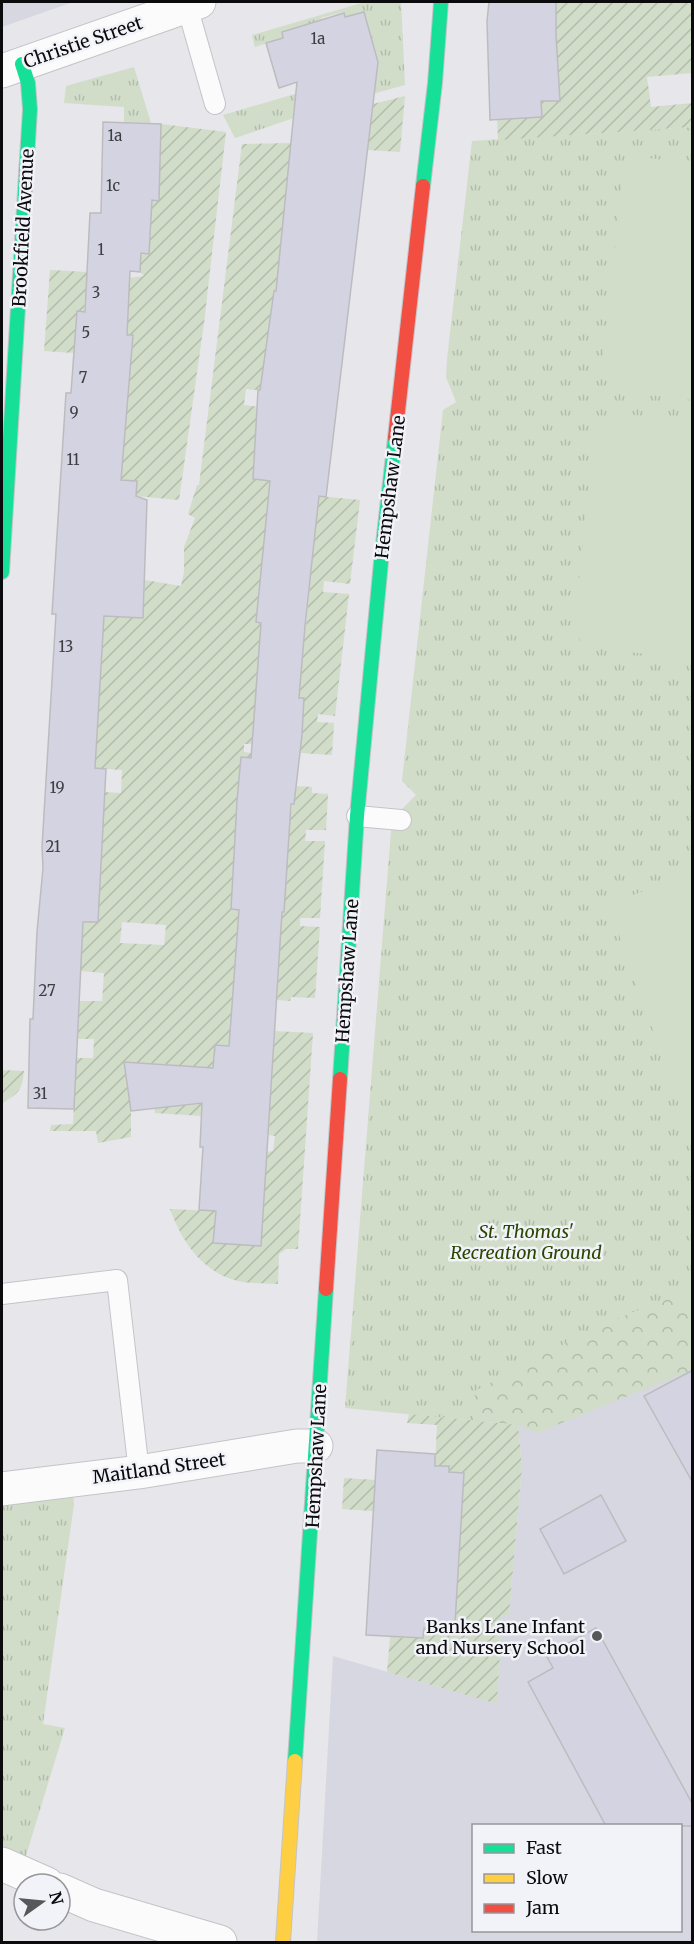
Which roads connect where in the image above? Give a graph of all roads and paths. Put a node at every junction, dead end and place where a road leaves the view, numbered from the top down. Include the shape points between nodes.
1 (441, 2) edge
2 (193, 4) edge
3 (12, 68) edge
4 (215, 104) dead end
5 (2, 572) edge
6 (357, 816) junction
7 (401, 820) dead end
8 (2, 1294) edge
9 (316, 1446) junction
10 (139, 1472) junction
11 (2, 1489) edge
12 (2, 1864) edge
13 (20, 1872) edge
14 (72, 1895) edge
15 (220, 1942) edge
16 (283, 1942) edge

1 - 6 street, Hempshaw Lane
2 - 3 street, Christie Street
2 - 4 lane
3 - 5 street, Brookfield Avenue via 28,83 30,109
6 - 7 lane
6 - 9 street, Hempshaw Lane
8 - 10 lane via 117,1280
9 - 10 street, Maitland Street
9 - 16 street, Hempshaw Lane
10 - 11 street, Maitland Street
12 - 13 street
14 - 15 street

